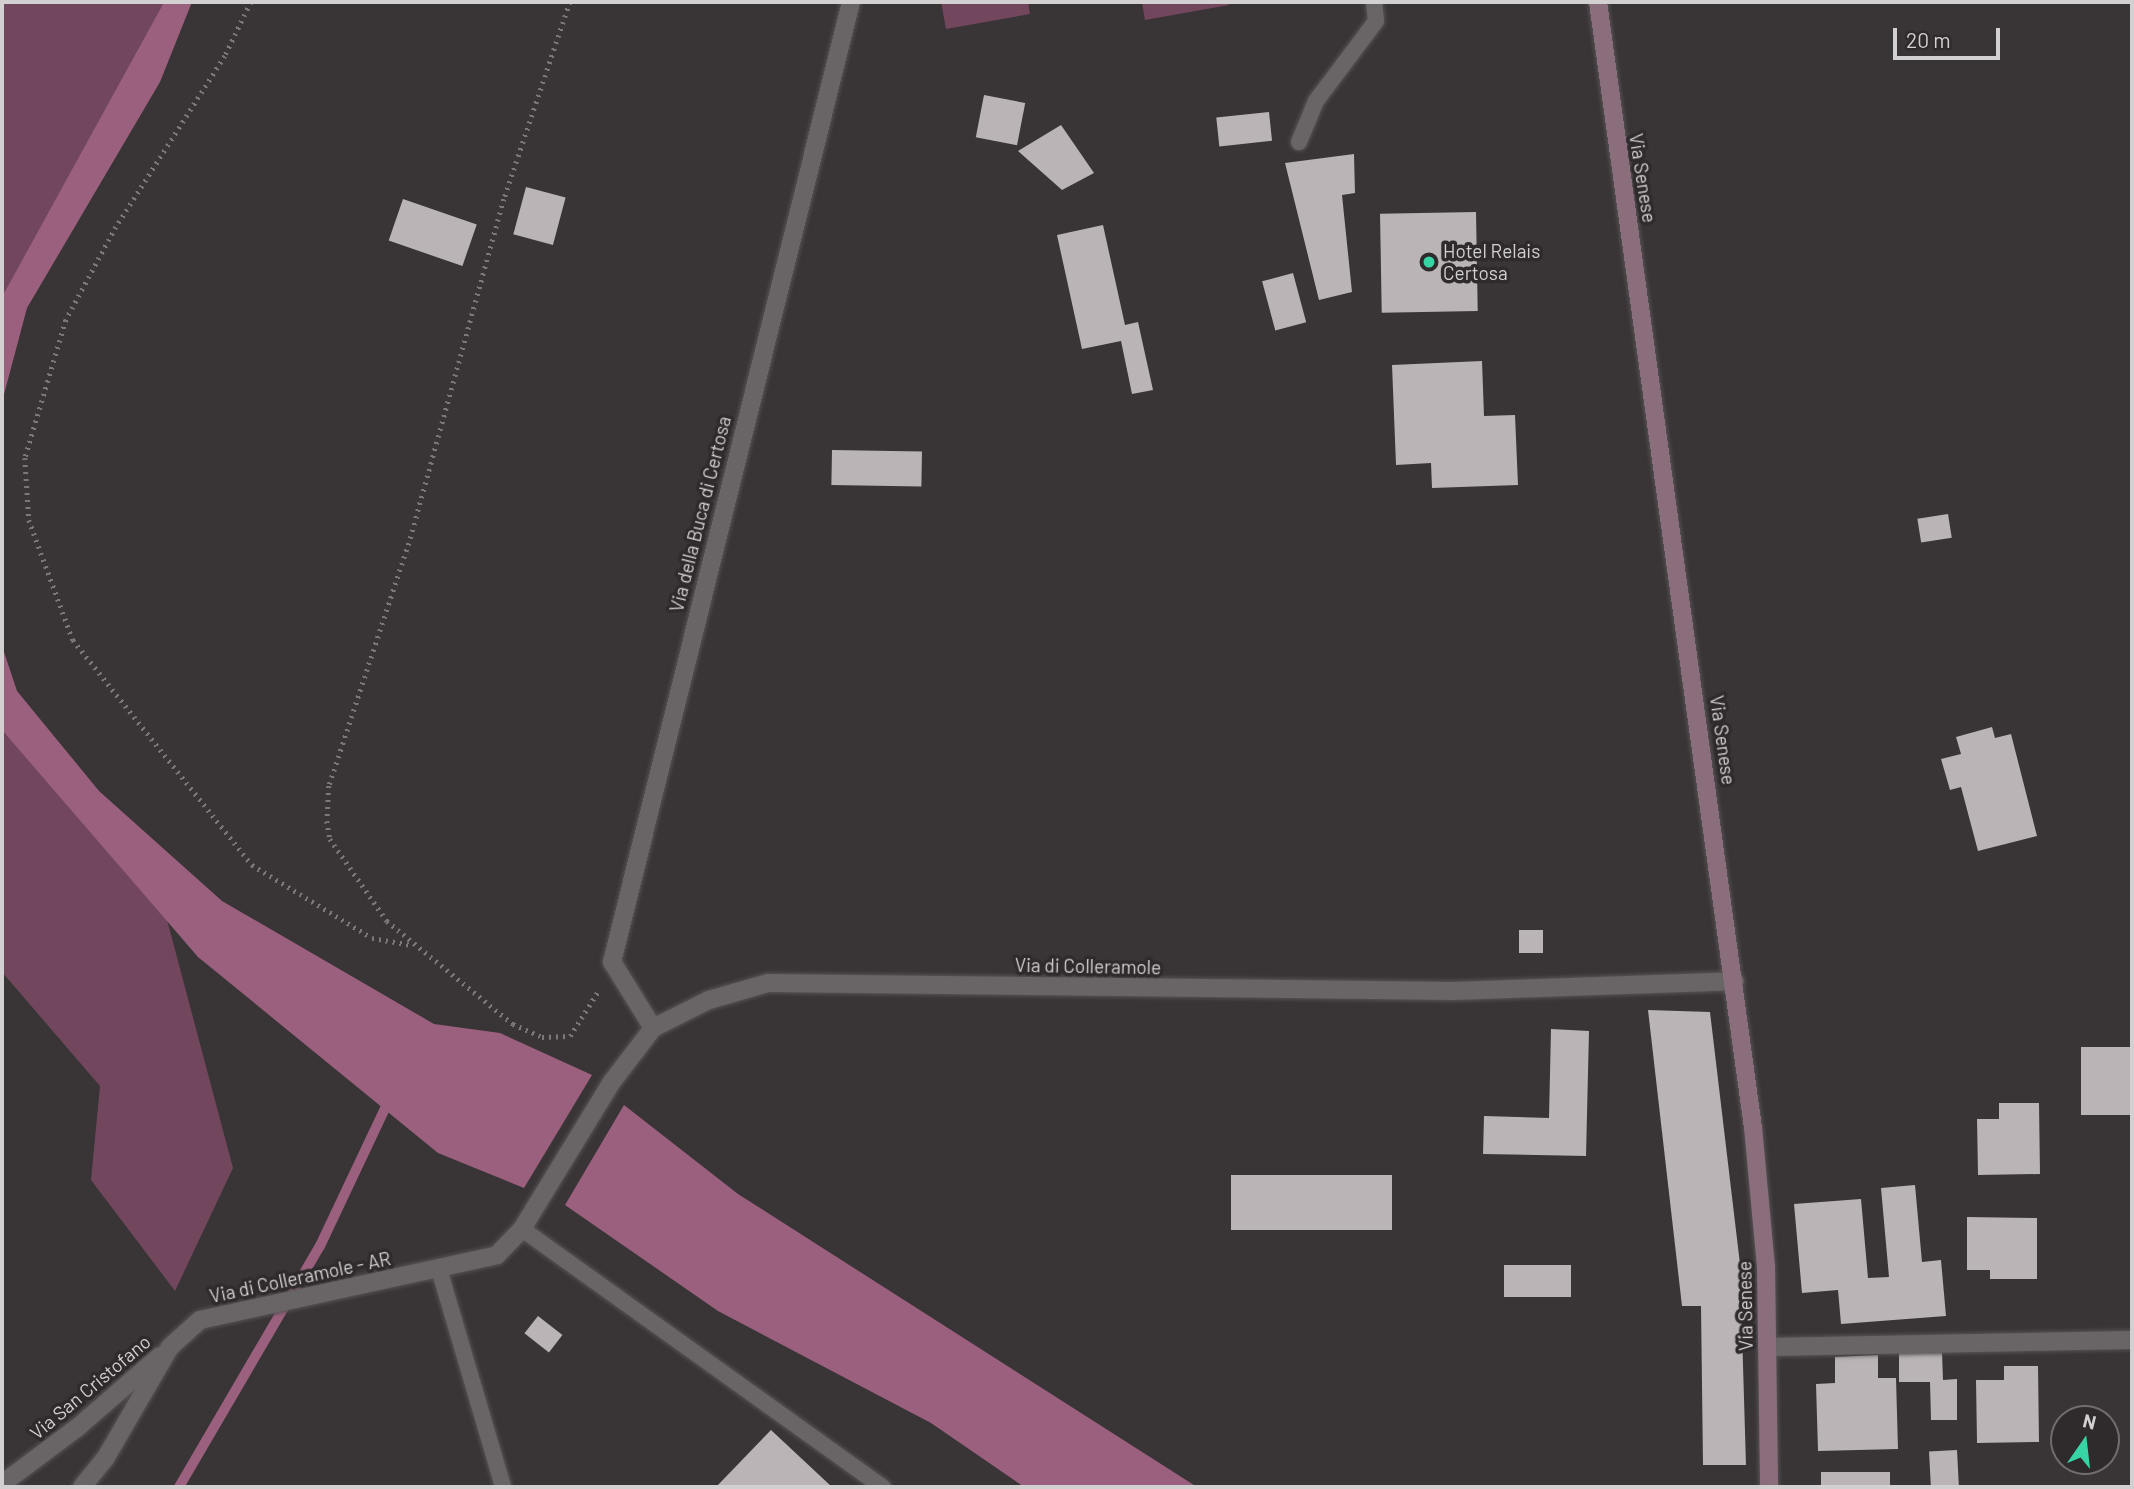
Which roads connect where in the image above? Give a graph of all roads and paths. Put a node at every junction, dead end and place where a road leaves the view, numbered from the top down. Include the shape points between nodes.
1 (251, 2) edge
2 (570, 2) edge
3 (852, 2) edge
4 (1374, 2) edge
5 (1598, 2) edge
6 (1299, 142) dead end
7 (411, 945) junction
8 (612, 962) junction
9 (1735, 981) junction
10 (653, 1028) junction
11 (543, 1198) joint
12 (522, 1229) junction
13 (439, 1269) junction
14 (2132, 1340) edge
15 (170, 1347) junction
16 (1768, 1347) junction
17 (2, 1483) edge
18 (82, 1487) edge
19 (503, 1487) edge
20 (883, 1487) edge
21 (1769, 1487) edge

1 - 7 path via 225,56 116,227 66,320 25,458 29,520 73,640 252,865 372,937
2 - 7 path via 505,199 409,543 329,786 330,839 367,897
3 - 8 street, Via della Buca di Certosa
4 - 6 lane via 1376,21 1316,101
5 - 9 main road, Via Senese
7 - 8 path via 513,1024 542,1037 570,1036 585,1020
8 - 10 street
9 - 10 street, Via di Colleramole via 1453,990 768,983 709,1000
9 - 16 main road, Via Senese via 1766,1266
10 - 11 street, Via di Colleramole via 611,1083
11 - 12 street, Via di Colleramole - AR
12 - 13 street, Via di Colleramole - AR via 497,1255
12 - 20 lane
13 - 15 street, Via di Colleramole - AR via 200,1320
13 - 19 lane
14 - 16 street
15 - 17 street, Via San Cristofano via 78,1427
15 - 18 street, Via di Colleramole - AR via 105,1460
16 - 21 main road, Via Senese

